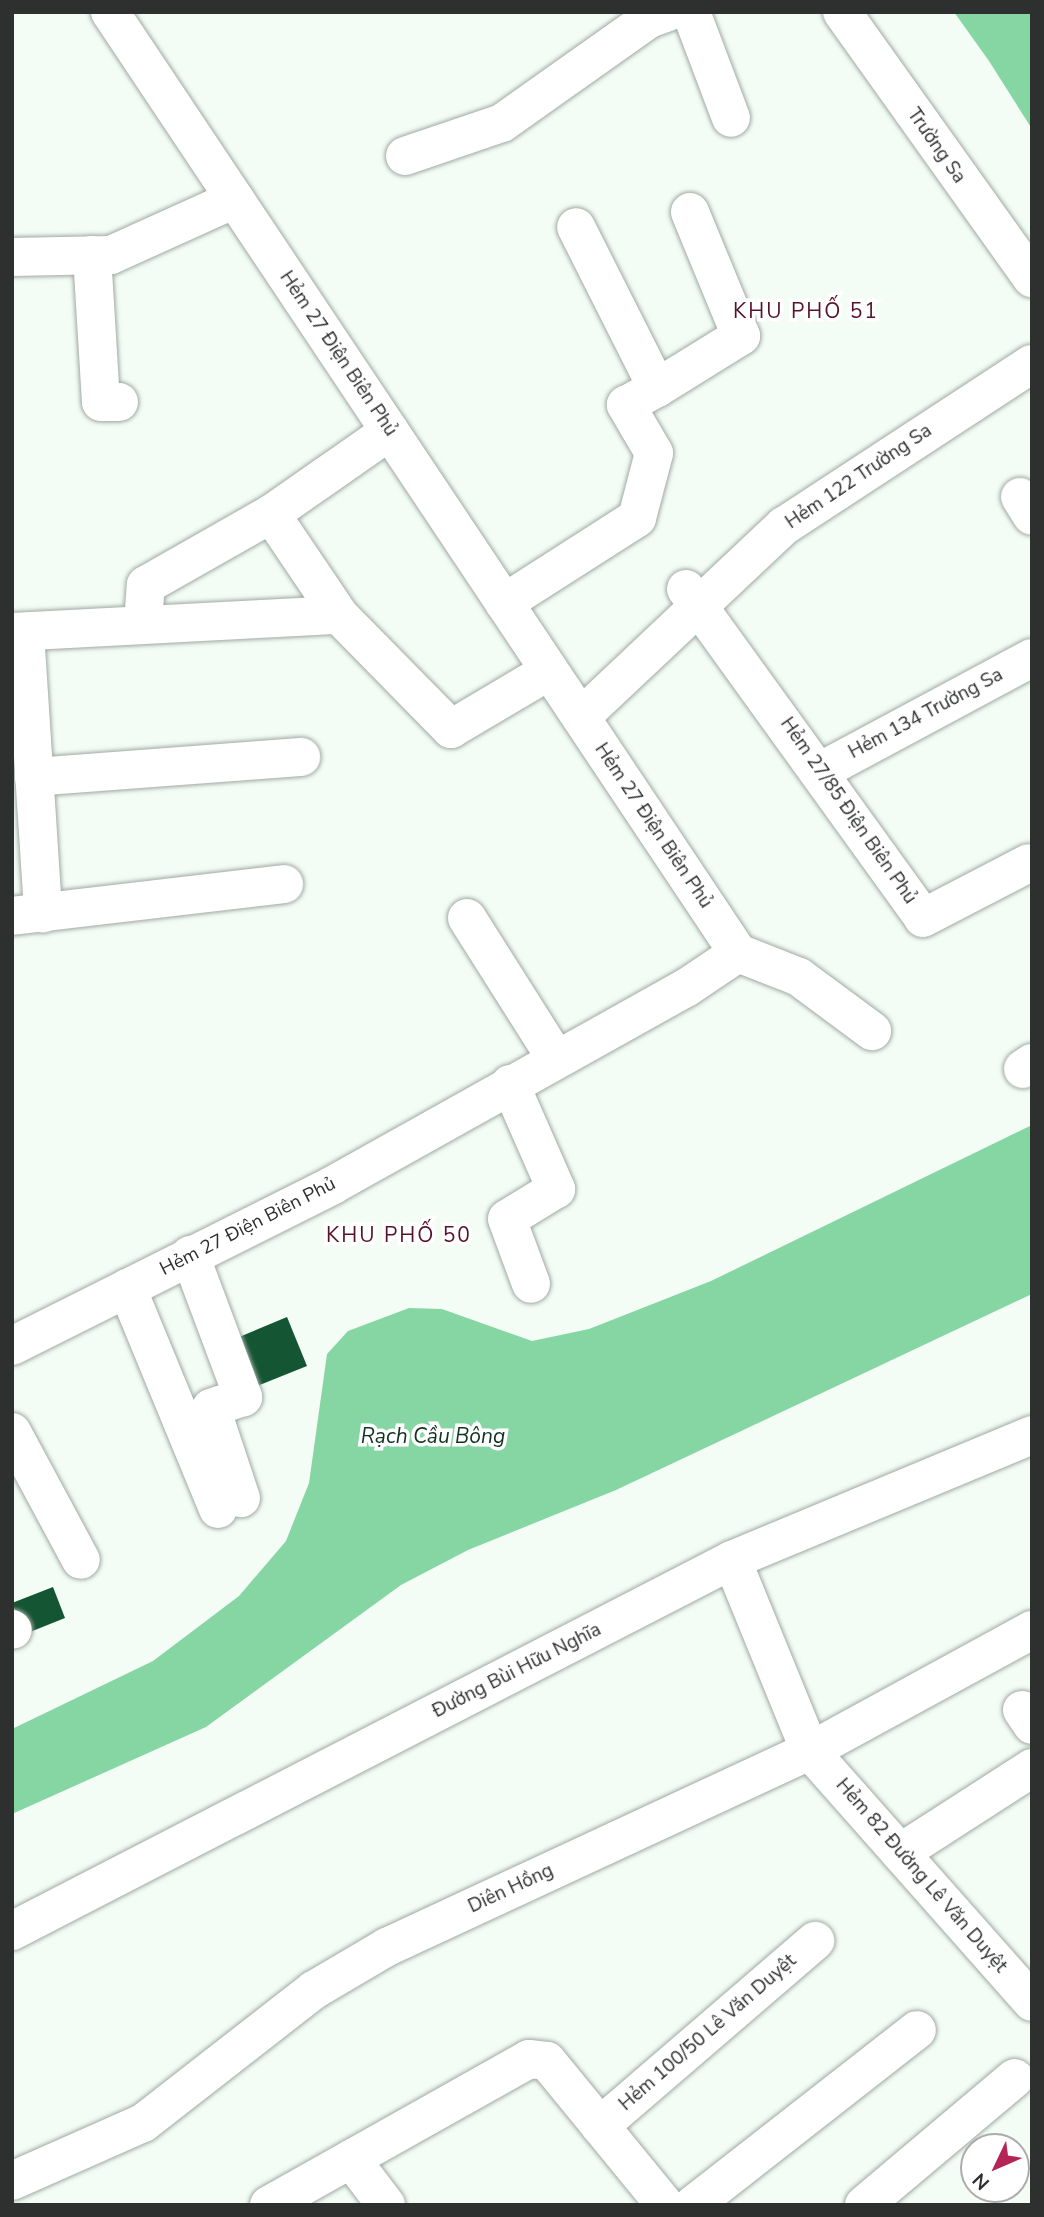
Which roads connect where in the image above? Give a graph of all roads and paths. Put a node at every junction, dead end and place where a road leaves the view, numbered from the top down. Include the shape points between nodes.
1 (110, 12) edge
2 (691, 12) edge
3 (842, 12) edge
4 (654, 15) edge
5 (730, 118) dead end
6 (405, 156) dead end
7 (235, 199) junction
8 (690, 212) dead end
9 (576, 227) dead end
10 (92, 255) junction
11 (12, 257) edge
12 (1032, 278) edge
13 (1032, 364) edge
14 (657, 388) junction
15 (119, 402) dead end
16 (390, 431) junction
17 (271, 514) junction
18 (694, 599) junction
19 (505, 603) junction
20 (339, 615) junction
21 (143, 624) junction
22 (19, 632) edge
23 (1032, 658) edge
24 (550, 671) junction
25 (581, 717) junction
26 (301, 757) dead end
27 (821, 771) junction
28 (34, 777) junction
29 (1029, 863) dead end
30 (284, 884) dead end
31 (28, 914) edge
32 (467, 918) dead end
33 (737, 953) junction
34 (872, 1031) dead end
35 (556, 1059) junction
36 (510, 1084) junction
37 (190, 1255) junction
38 (531, 1284) dead end
39 (127, 1287) junction
40 (12, 1346) edge
41 (12, 1432) edge
42 (1032, 1435) edge
43 (81, 1560) dead end
44 (732, 1560) junction
45 (1032, 1630) edge
46 (810, 1751) junction
47 (1032, 1768) edge
48 (900, 1853) junction
49 (12, 1931) edge
50 (815, 1941) dead end
51 (1032, 2002) edge
52 (917, 2030) dead end
53 (1015, 2078) dead end
54 (600, 2126) junction
55 (351, 2158) junction
56 (12, 2181) edge
57 (669, 2204) edge
58 (269, 2205) edge
59 (386, 2205) edge
60 (864, 2205) edge

1 - 7 street, Hẻm 27 Điện Biên Phủ
2 - 5 street
3 - 12 street, Trường Sa
4 - 6 street via 502,123
7 - 10 street via 111,255
7 - 16 street, Hẻm 27 Điện Biên Phủ
8 - 14 street via 741,336
9 - 14 street
10 - 11 street
10 - 15 street via 101,402
13 - 18 street, Hẻm 122 Trường Sa via 784,526
14 - 19 street via 625,405 654,453 637,518
16 - 17 street
16 - 19 street, Hẻm 27 Điện Biên Phủ
17 - 20 street
17 - 21 street via 146,585
18 - 25 street
18 - 27 street, Hẻm 27/85 Điện Biên Phủ
19 - 24 street, Hẻm 27 Điện Biên Phủ
20 - 21 street
20 - 24 street via 452,729
21 - 22 street
22 - 28 street
23 - 27 street, Hẻm 134 Trường Sa
24 - 25 street, Hẻm 27 Điện Biên Phủ
25 - 33 street, Hẻm 27 Điện Biên Phủ
26 - 28 street
27 - 29 street, Hẻm 27/85 Điện Biên Phủ via 923,918
28 - 31 street
30 - 31 street
32 - 35 street
33 - 34 street via 799,977
33 - 35 street, Hẻm 27 Điện Biên Phủ via 686,988
35 - 36 street, Hẻm 27 Điện Biên Phủ
36 - 37 street, Hẻm 27 Điện Biên Phủ via 333,1185
36 - 38 street via 556,1189 507,1219
37 - 39 street, Hẻm 27 Điện Biên Phủ
37 - 39 street via 243,1397 211,1408 230,1503
39 - 40 street, Hẻm 27 Điện Biên Phủ
41 - 43 street
42 - 44 street, Đường Bùi Hữu Nghĩa
44 - 46 street, Hẻm 82 Đường Lê Văn Duyệt
44 - 49 street, Đường Bùi Hữu Nghĩa
45 - 46 street, Diên Hồng
46 - 48 street, Hẻm 82 Đường Lê Văn Duyệt
46 - 56 street, Diên Hồng via 387,1947 314,1990 143,2123
47 - 48 street
48 - 51 street, Hẻm 82 Đường Lê Văn Duyệt
50 - 54 street, Hẻm 100/50 Lê Văn Duyệt
52 - 57 street
53 - 60 street
54 - 55 street via 548,2061 529,2059
54 - 57 street
55 - 58 street
55 - 59 street

